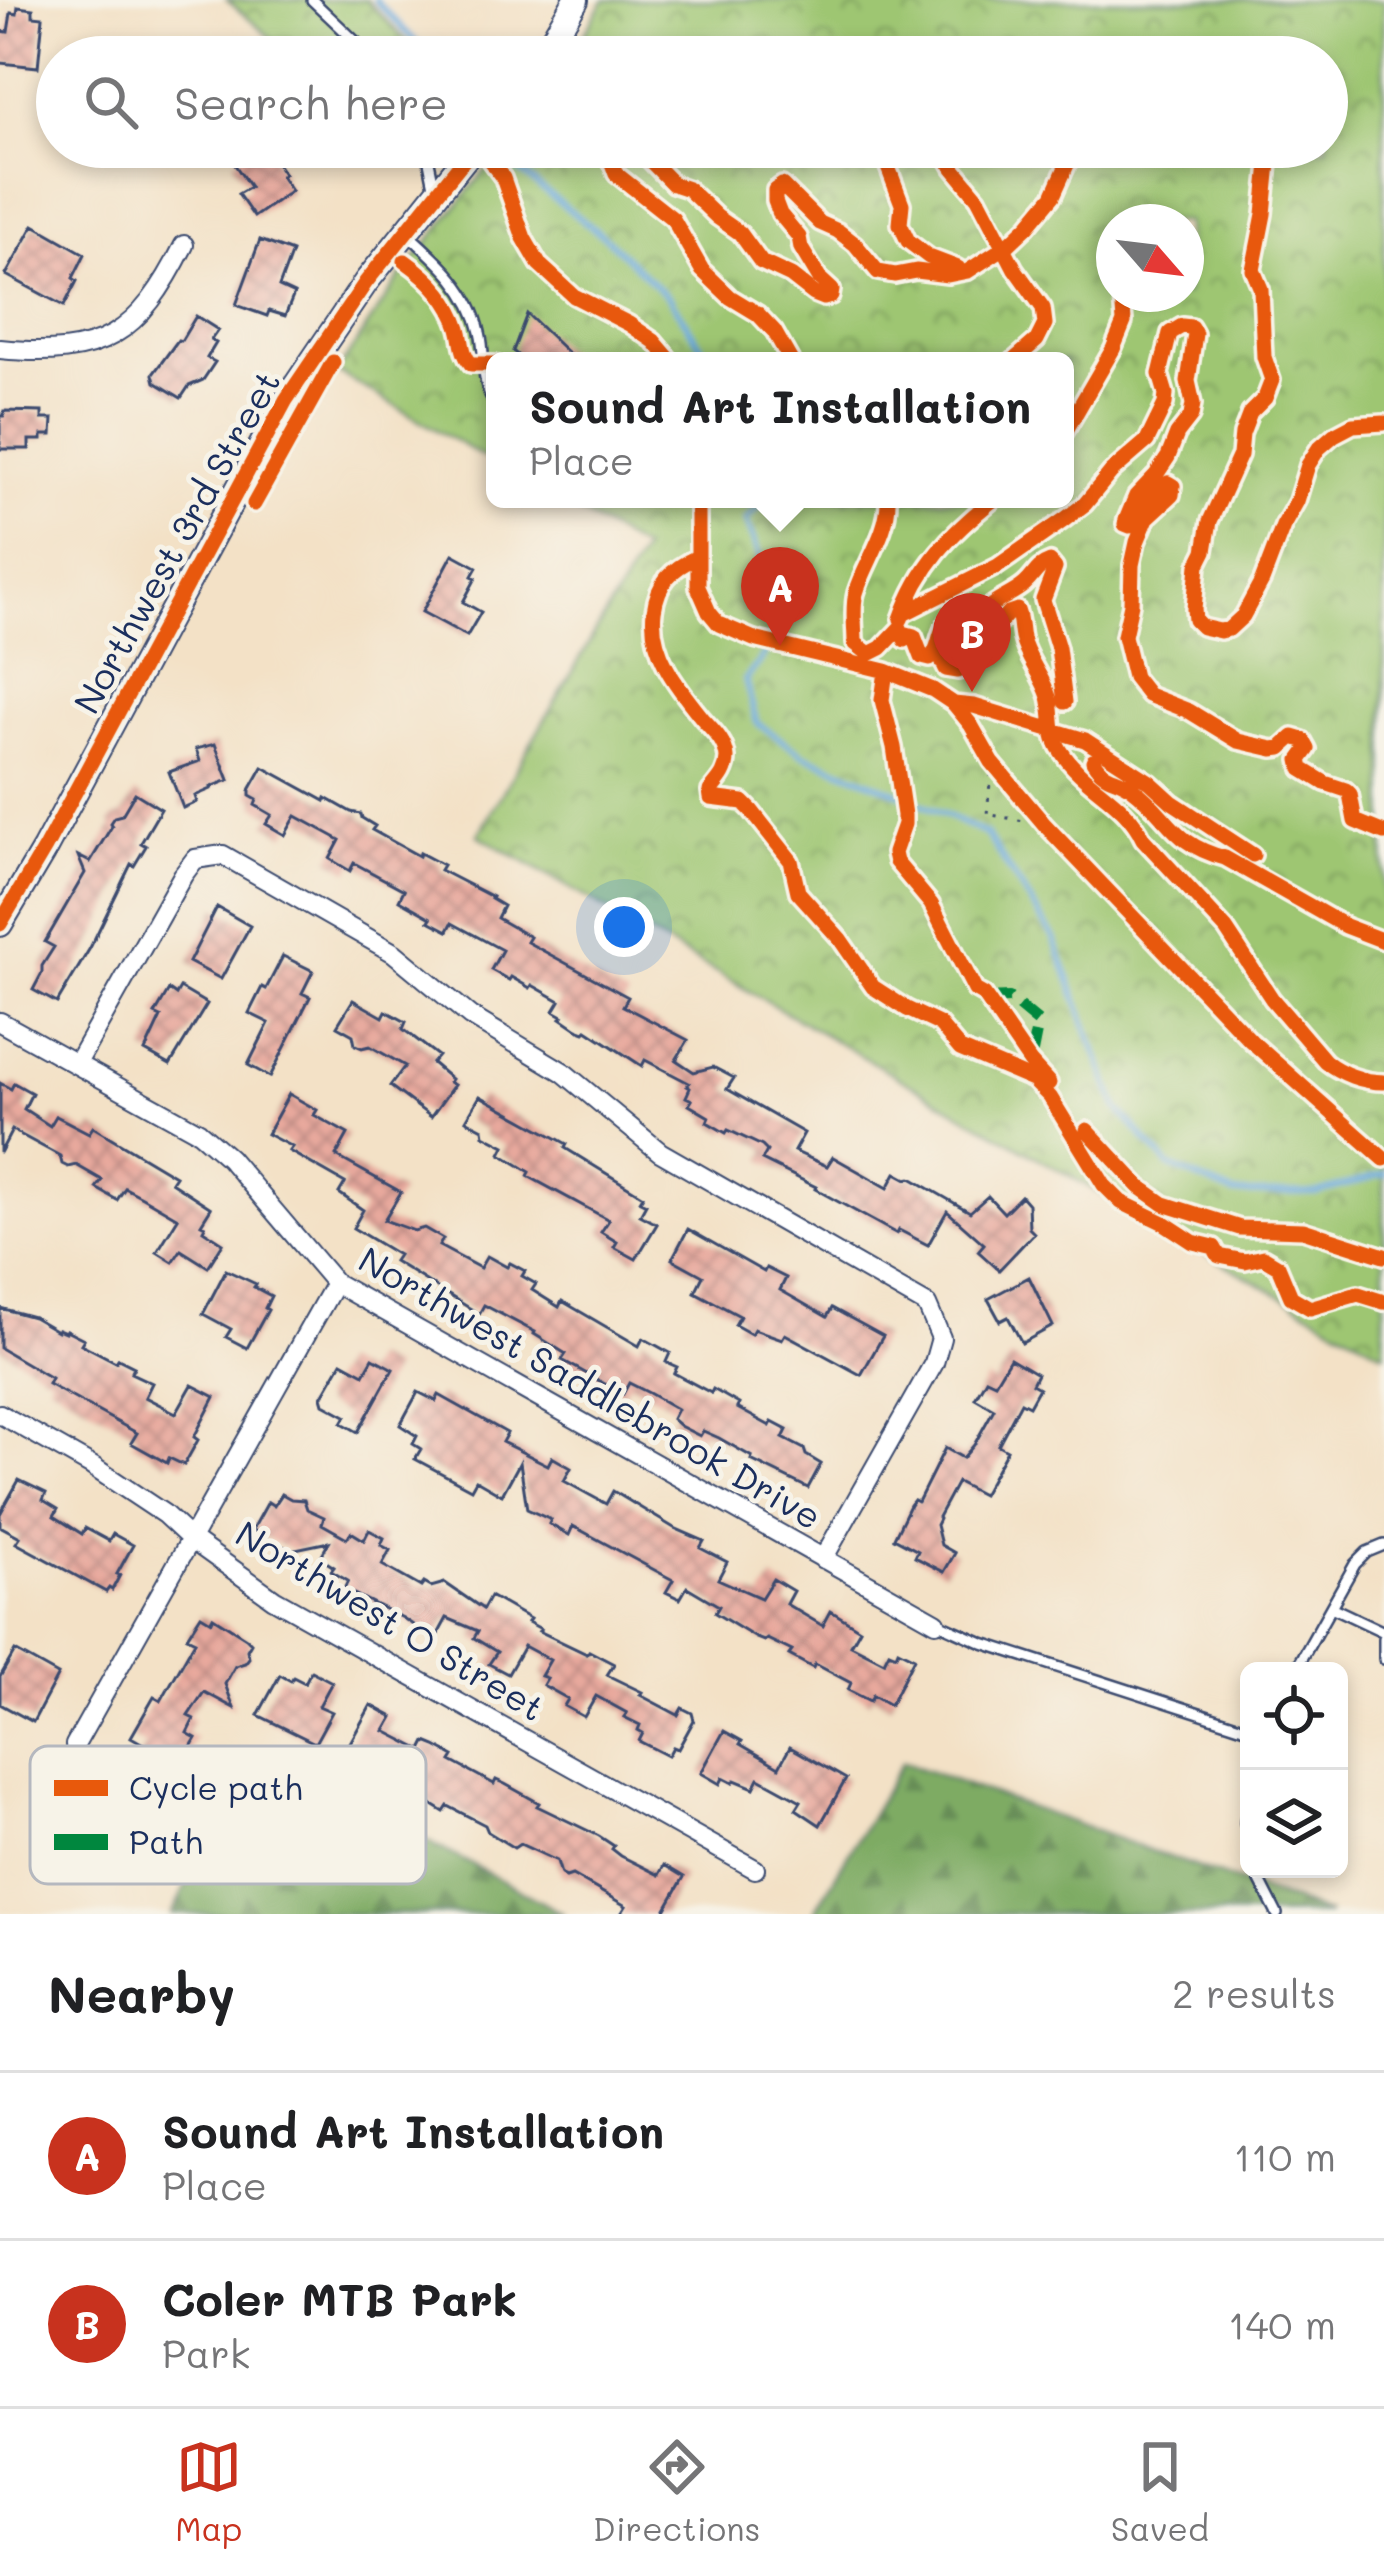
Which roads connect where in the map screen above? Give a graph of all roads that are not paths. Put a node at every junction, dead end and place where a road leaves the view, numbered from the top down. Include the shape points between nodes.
1 (312, 0) edge
2 (576, 0) edge
3 (350, 36) edge
4 (555, 36) edge
5 (431, 168) edge
6 (456, 168) edge
7 (436, 192) junction
8 (404, 231) junction
9 (184, 244) dead end
10 (0, 349) edge
11 (486, 390) edge
12 (0, 924) edge
13 (0, 1022) edge
14 (77, 1063) junction
15 (334, 1282) junction
16 (0, 1414) edge
17 (192, 1540) junction
18 (1384, 1545) edge
19 (823, 1559) junction
20 (1331, 1607) junction
21 (936, 1622) joint
22 (1384, 1635) edge
23 (1384, 1659) edge
24 (1300, 1662) edge
25 (1240, 1726) edge
26 (75, 1745) dead end
27 (755, 1869) dead end
28 (1259, 1878) edge
29 (1277, 1914) edge

1 - 3 lane
2 - 4 street
5 - 7 lane
6 - 7 street, Northwest 3rd Street
7 - 8 street, Northwest 3rd Street
8 - 11 lane via 466,293
8 - 12 street, Northwest 3rd Street via 286,400
9 - 10 street via 148,306 121,332 77,349
13 - 14 street, Northwest Saddlebrook Drive
14 - 15 street, Northwest Saddlebrook Drive via 199,1132
14 - 19 street via 195,859 224,856 394,953 470,1016 563,1072 659,1152 927,1305 941,1338 934,1363
15 - 17 street
15 - 19 street, Northwest Saddlebrook Drive
16 - 17 street, Northwest O Street via 92,1466
17 - 26 street
17 - 27 street, Northwest O Street via 274,1599
18 - 20 lane via 1355,1564
19 - 21 street, Northwest Saddlebrook Drive
20 - 22 lane
20 - 24 lane
21 - 25 lane
22 - 23 lane
28 - 29 lane

